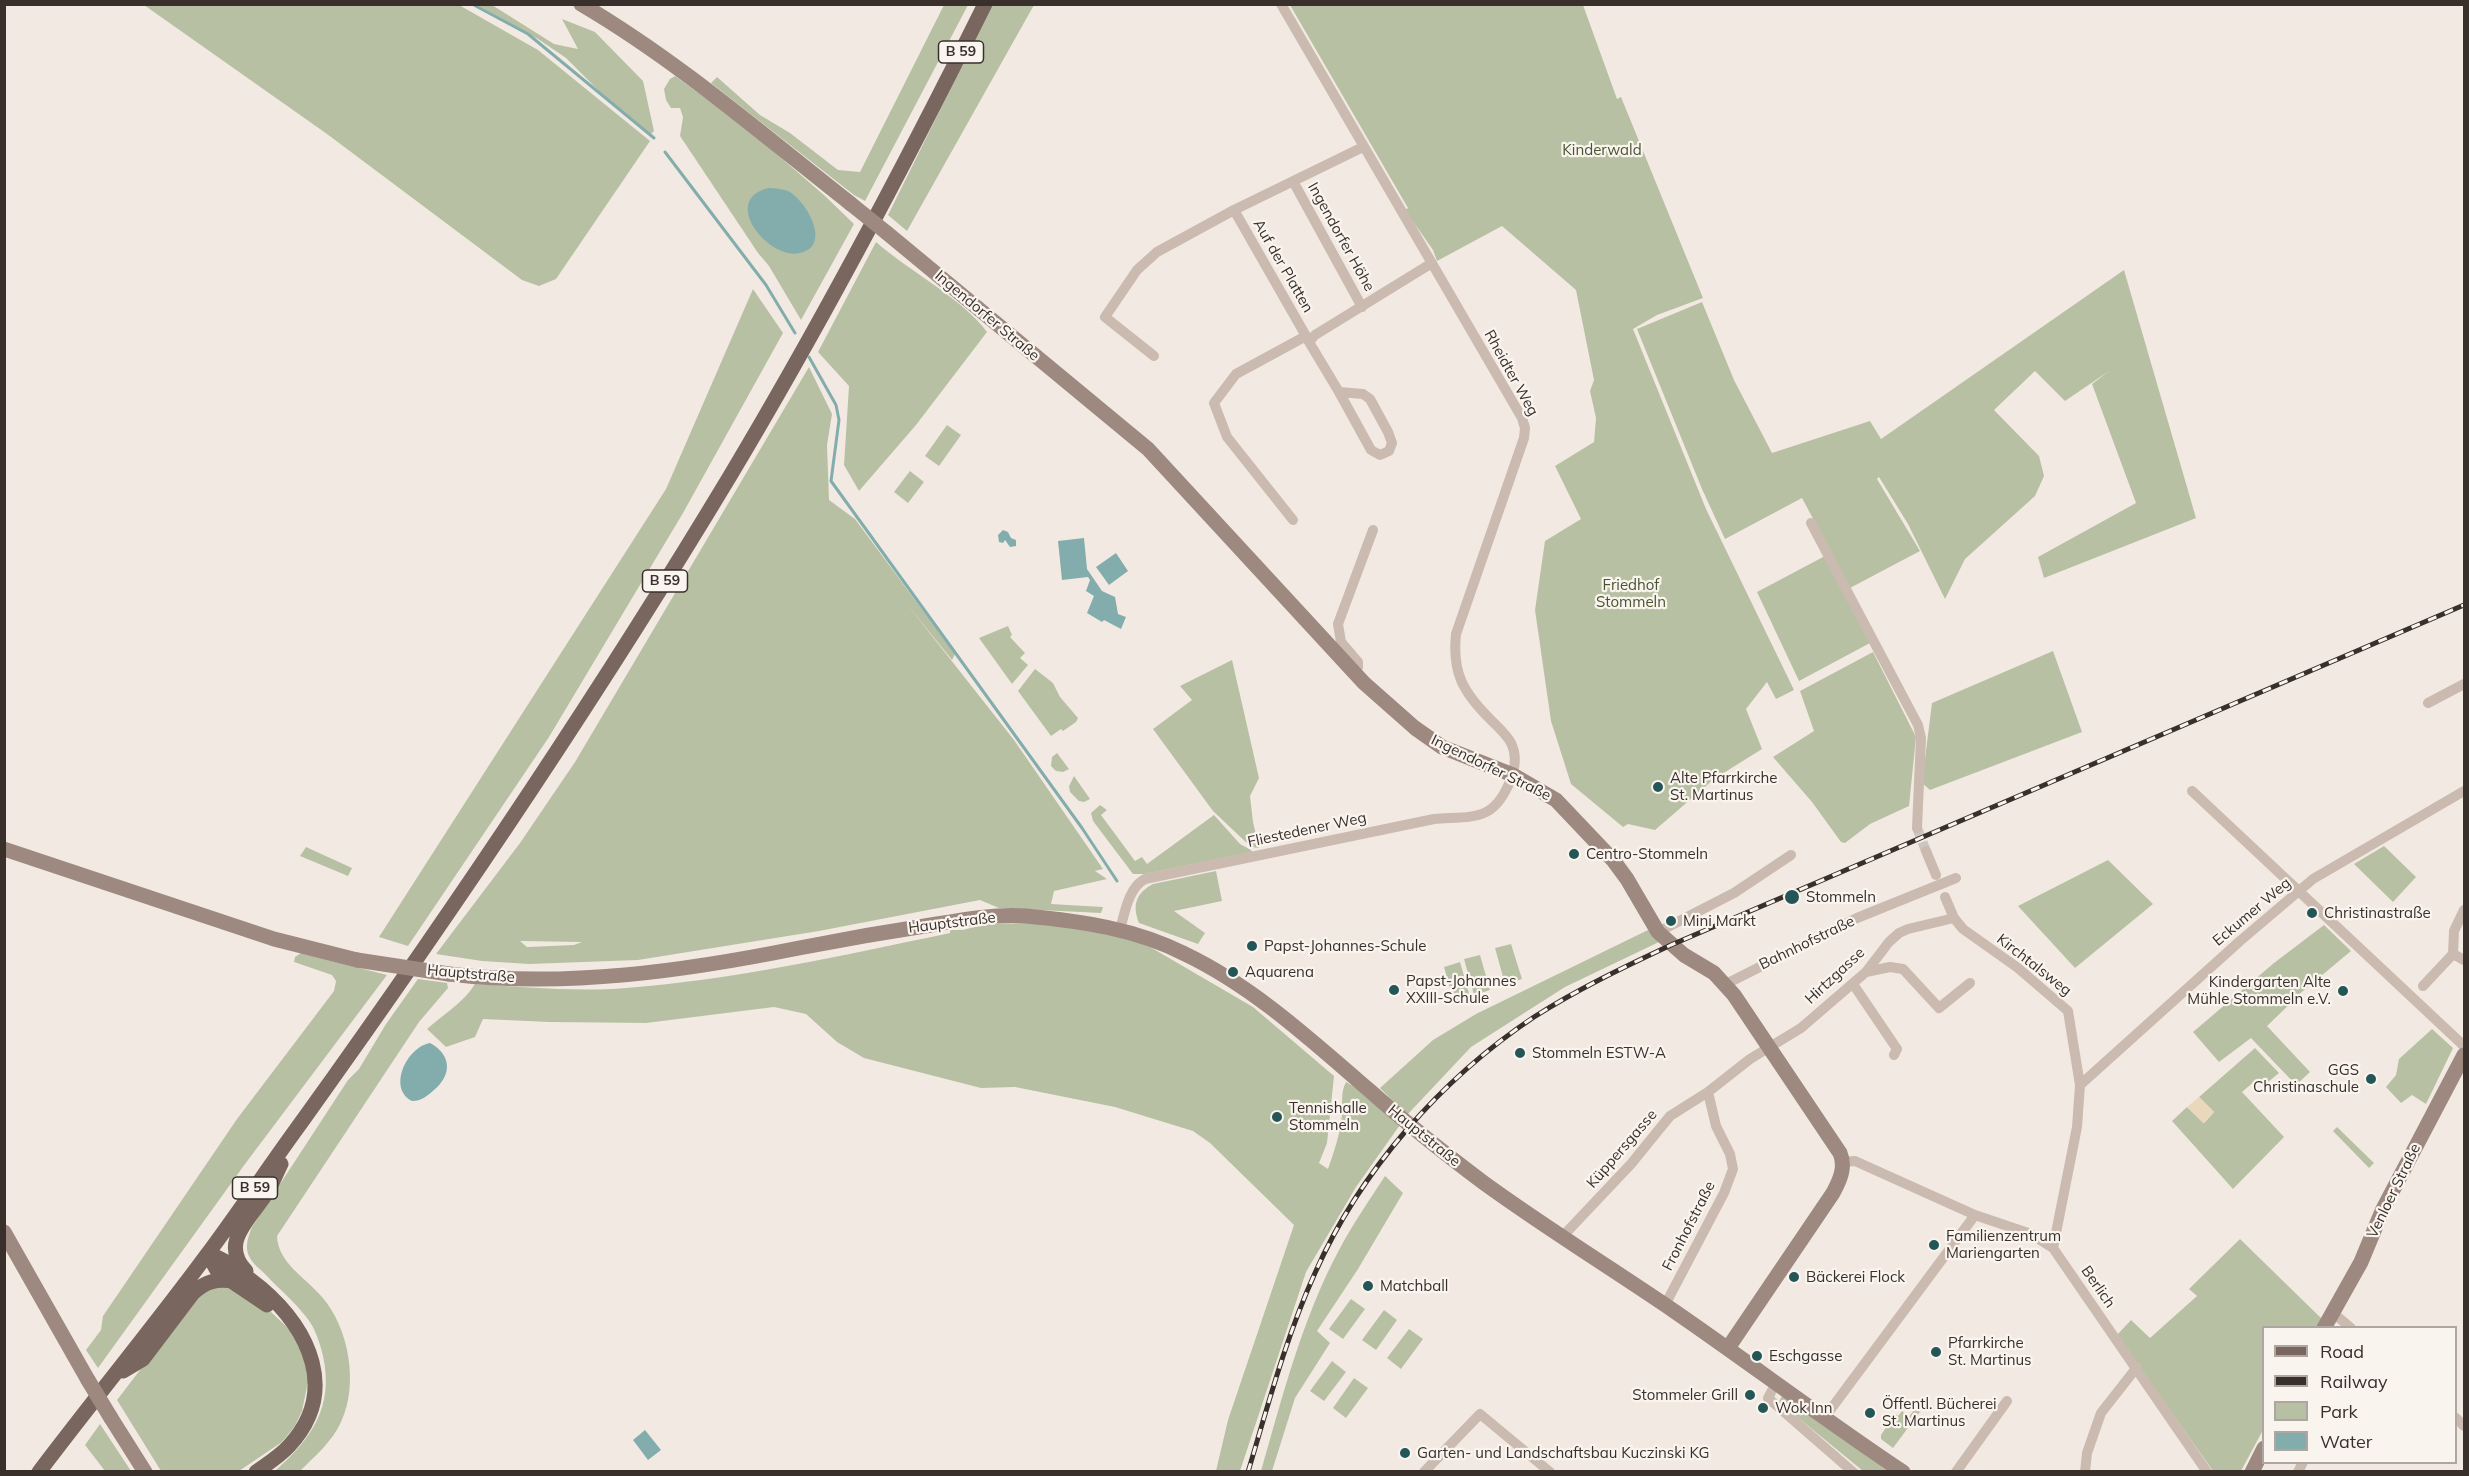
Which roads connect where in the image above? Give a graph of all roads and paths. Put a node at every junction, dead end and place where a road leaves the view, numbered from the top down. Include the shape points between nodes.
1 (581, 4) edge
2 (985, 4) edge
3 (1281, 4) edge
4 (1363, 147) junction
5 (1294, 183) junction
6 (1234, 210) junction
7 (1432, 263) junction
8 (1362, 306) junction
9 (1307, 339) junction
10 (1154, 356) dead end
11 (1339, 392) junction
12 (1293, 520) dead end
13 (1811, 523) dead end
14 (1373, 530) dead end
15 (1354, 672) junction
16 (2464, 684) edge
17 (2428, 703) dead end
18 (1513, 776) junction
19 (2192, 791) dead end
20 (2464, 791) edge
21 (1917, 828) tunnel mouth
22 (4, 849) edge
23 (1926, 851) tunnel mouth
24 (1791, 855) dead end
25 (1936, 874) dead end
26 (1956, 878) dead end
27 (2300, 891) junction
28 (1945, 897) dead end
29 (2464, 910) edge
30 (1954, 918) junction
31 (1120, 929) junction
32 (1658, 932) junction
33 (2453, 954) junction
34 (2464, 960) edge
35 (1866, 972) junction
36 (1970, 983) dead end
37 (1726, 984) junction
38 (1853, 984) junction
39 (2423, 986) dead end
40 (2464, 1046) edge
41 (1769, 1047) junction
42 (1894, 1055) dead end
43 (2464, 1055) edge
44 (2080, 1085) junction
45 (1708, 1092) junction
46 (302, 1122) junction
47 (1844, 1162) junction
48 (1975, 1215) junction
49 (4, 1232) edge
50 (1562, 1237) junction
51 (2054, 1248) junction
52 (208, 1254) junction
53 (233, 1281) junction
54 (1665, 1305) junction
55 (282, 1308) junction
56 (2332, 1312) junction
57 (2325, 1326) edge
58 (2349, 1326) edge
59 (1728, 1348) junction
60 (2137, 1367) junction
61 (115, 1376) junction
62 (1776, 1383) junction
63 (2007, 1401) dead end
64 (1825, 1417) junction
65 (2262, 1452) edge
66 (39, 1472) edge
67 (145, 1472) edge
68 (256, 1472) edge
69 (1424, 1472) edge
70 (1550, 1472) edge
71 (1853, 1472) edge
72 (1903, 1472) edge
73 (1956, 1472) edge
74 (2085, 1472) edge
75 (2207, 1472) edge
76 (2252, 1472) edge

1 - 15 street, Ingendorfer Straße, bridge via 694,78 1148,449
2 - 46 main road, B 59 via 888,195 731,474 596,692
3 - 4 street, Rheidter Weg
4 - 5 street, Auf der Platten
4 - 7 street, Rheidter Weg
5 - 6 street, Auf der Platten
5 - 8 street, Ingendorfer Höhe
6 - 9 street, Auf der Platten
6 - 10 street, Auf der Platten via 1157,252 1137,270 1105,317
7 - 8 street, Ingendorfer Höhe
7 - 18 street, Rheidter Weg via 1525,428 1456,634 1455,653 1463,688 1511,743 1515,758
8 - 9 street, Ingendorfer Höhe
9 - 11 street
9 - 12 street, Ingendorfer Höhe via 1236,374 1214,403 1227,437
11 - 11 street via 1363,394 1370,399 1388,432 1392,443 1389,451 1380,455 1371,450
13 - 21 street via 1918,725 1921,738
14 - 15 street, Ingendorfer Straße via 1338,624 1341,642 1358,662
15 - 18 street, Ingendorfer Straße via 1430,740
16 - 17 street
18 - 31 street, Fliestedener Weg via 1494,809 1476,816 1434,819 1144,879 1131,893
18 - 32 street, Ingendorfer Straße via 1574,815 1627,879
19 - 27 street
20 - 27 street, Eckumer Weg via 2313,879
22 - 31 street, Hauptstraße, bridge via 274,939 357,960 449,974 606,977 674,970 984,916 1023,916
23 - 25 street
24 - 32 street via 1734,893
26 - 37 street, Bahnhofstraße via 1857,918
27 - 40 street
27 - 44 street, Eckumer Weg
28 - 30 street, Kirchtalsweg
29 - 33 street via 2454,932
30 - 35 street, Hirtzgasse via 1899,933
30 - 44 street, Kirchtalsweg via 2068,1011
31 - 50 street, Hauptstraße via 1182,952 1254,996 1424,1138
32 - 37 street, Ingendorfer Straße
33 - 34 street
33 - 39 street
35 - 36 street via 1890,967 1904,969 1939,1008
35 - 38 street, Hirtzgasse
37 - 41 street
38 - 41 street, Hirtzgasse via 1801,1028
38 - 42 street via 1897,1049
41 - 45 street, Küppersgasse
41 - 47 street
43 - 56 street, Venloer Straße
44 - 51 street, Kirchtalsweg via 2078,1127
45 - 50 street, Küppersgasse via 1670,1116
45 - 54 street, Fronhofstraße via 1733,1169
46 - 52 main road, B 59
46 - 55 main road via 267,1192 237,1235 235,1244 238,1262 270,1290
47 - 48 street, Berlich via 1855,1161
47 - 59 street via 1833,1193
48 - 51 street, Berlich via 2031,1234
48 - 64 street
49 - 67 street, bridge
50 - 54 street, Hauptstraße
51 - 60 street, Berlich
52 - 53 main road via 218,1272
52 - 55 main road via 224,1260
52 - 61 main road, B 59
53 - 55 main road via 273,1309
53 - 61 main road via 203,1284 143,1359
54 - 59 street, Hauptstraße
55 - 68 main road via 310,1352 316,1373 313,1401 304,1425 289,1446
56 - 57 street, Venloer Straße
56 - 58 street
59 - 62 street, Hauptstraße
60 - 74 street via 2101,1413 2087,1453
60 - 75 street, Berlich
61 - 66 main road, B 59
62 - 64 street, Hauptstraße
62 - 71 street via 1768,1398
63 - 73 street
64 - 72 street, Hauptstraße
65 - 76 street
69 - 70 street via 1480,1414

